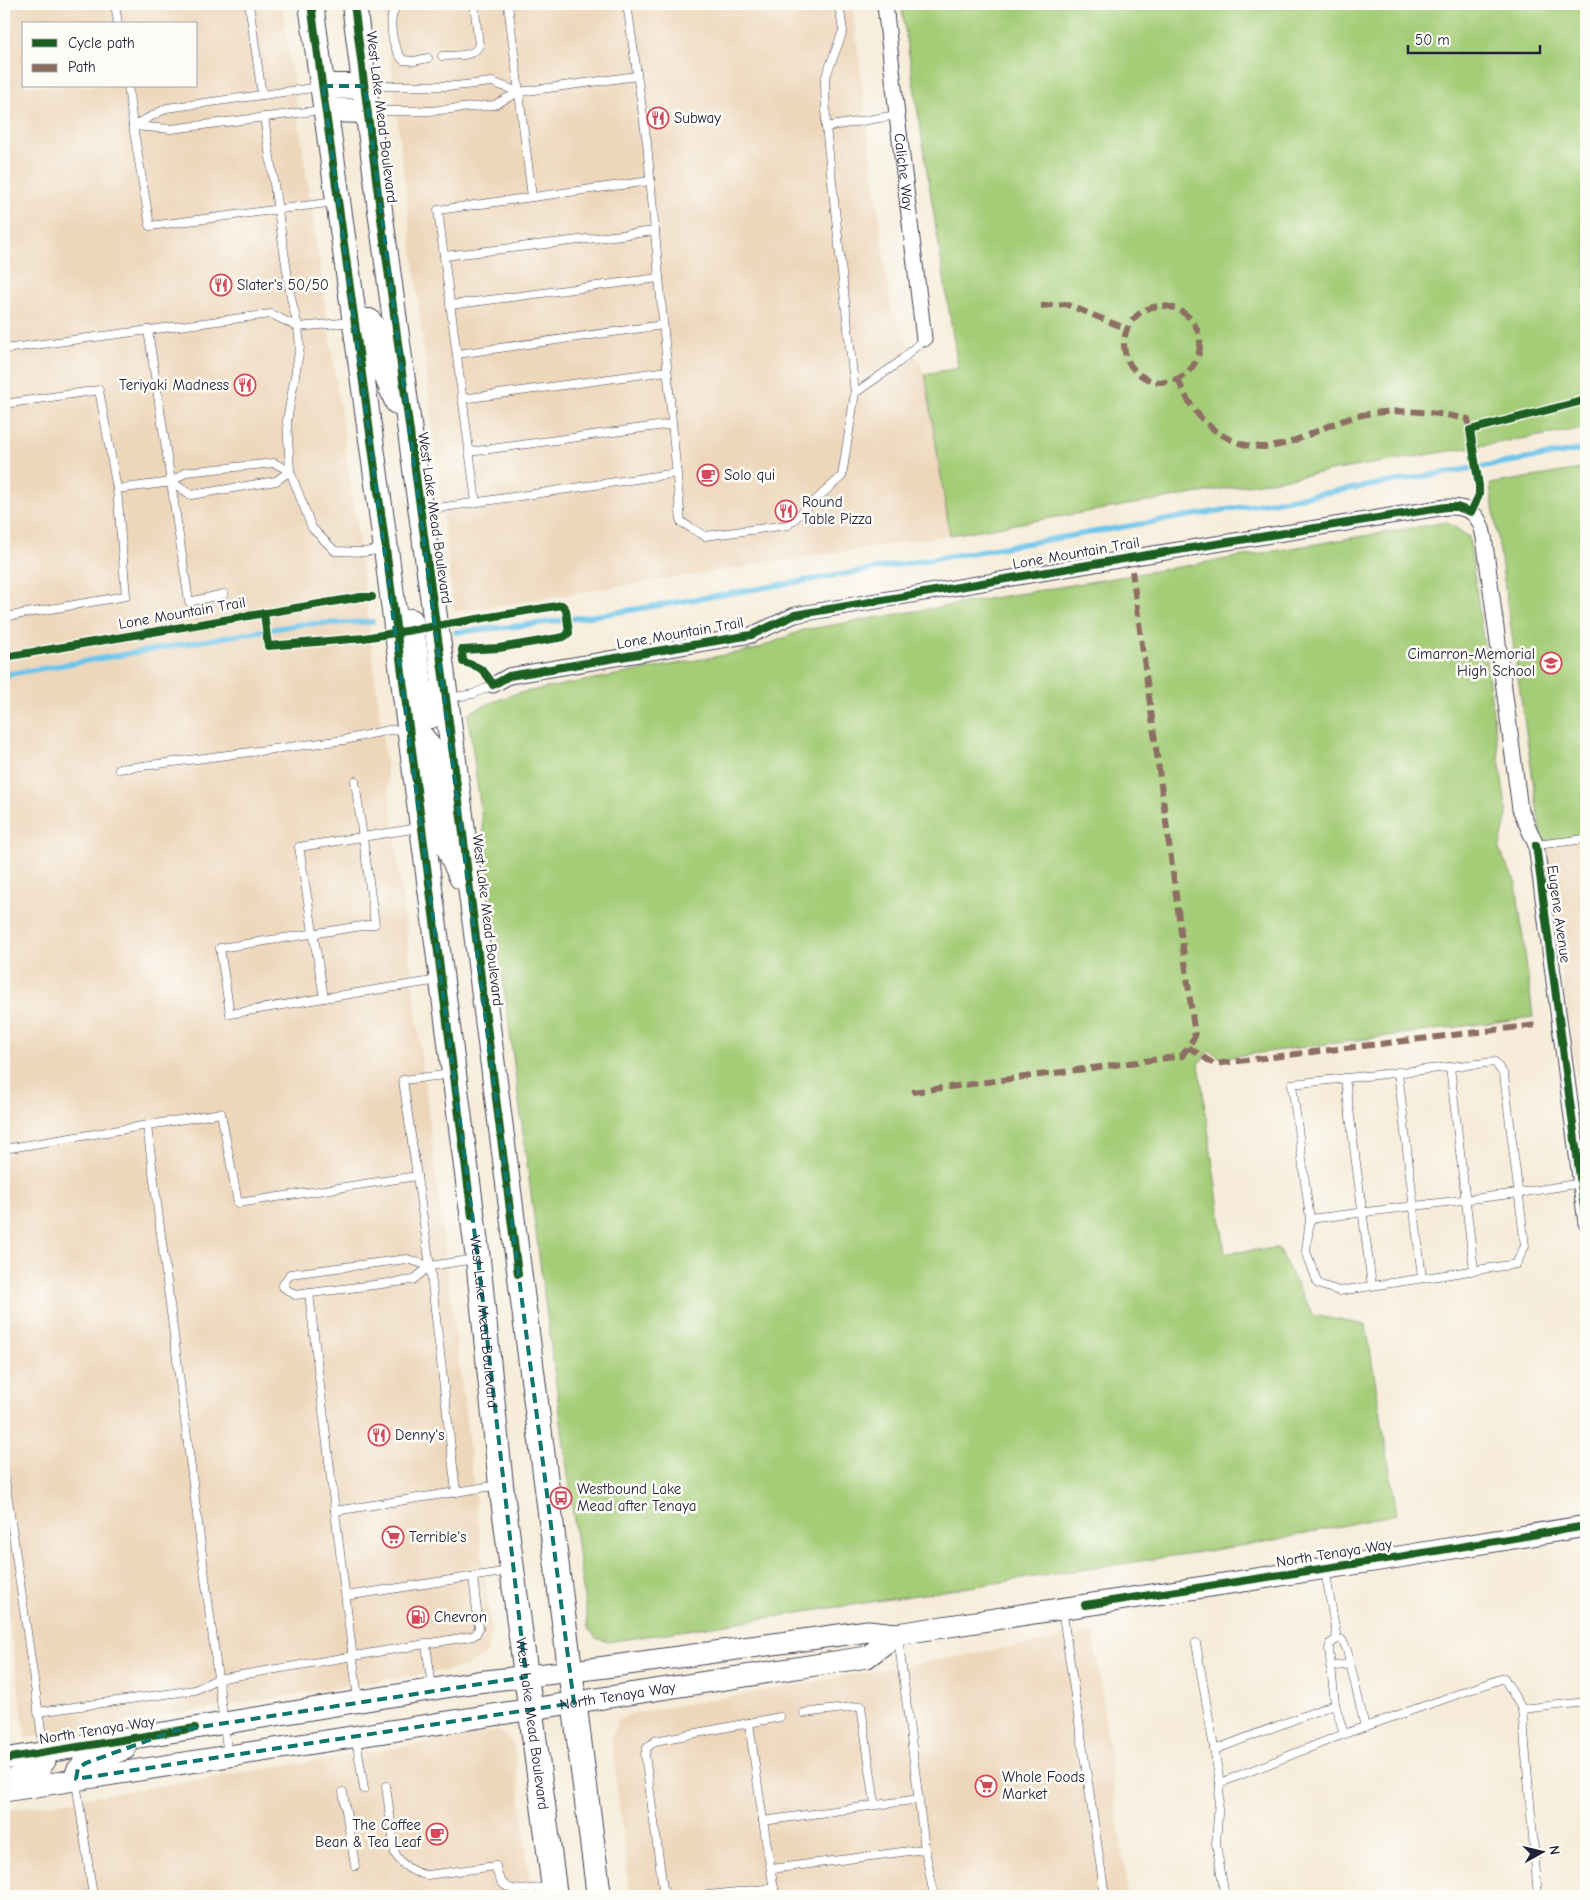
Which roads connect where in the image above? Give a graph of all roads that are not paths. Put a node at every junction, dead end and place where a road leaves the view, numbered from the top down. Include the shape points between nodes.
1 (114, 4) edge
2 (250, 4) edge
3 (311, 4) edge
4 (354, 4) edge
5 (398, 4) edge
6 (474, 4) edge
7 (508, 4) edge
8 (627, 4) edge
9 (839, 4) edge
10 (885, 4) edge
11 (118, 22) edge
12 (442, 56) dead end
13 (428, 58) dead end
14 (637, 76) junction
15 (323, 86) junction
16 (365, 86) junction
17 (128, 88) edge
18 (519, 92) junction
19 (262, 95) junction
20 (326, 110) junction
21 (368, 111) junction
22 (897, 115) junction
23 (264, 117) junction
24 (133, 126) junction
25 (826, 127) junction
26 (650, 181) junction
27 (532, 197) junction
28 (338, 201) junction
29 (278, 210) junction
30 (655, 231) junction
31 (444, 256) junction
32 (659, 278) junction
33 (450, 305) junction
34 (355, 322) junction
35 (663, 325) junction
36 (298, 327) junction
37 (148, 330) junction
38 (924, 339) joint
39 (4, 349) edge
40 (457, 354) junction
41 (667, 371) junction
42 (855, 393) junction
43 (462, 399) junction
44 (4, 404) edge
45 (672, 424) junction
46 (410, 434) junction
47 (469, 452) junction
48 (290, 471) junction
49 (677, 473) junction
50 (172, 482) junction
51 (117, 489) junction
52 (476, 503) junction
53 (421, 511) junction
54 (1470, 512) joint
55 (386, 548) junction
56 (224, 594) dead end
57 (4, 617) edge
58 (493, 684) joint
59 (445, 693) junction
60 (409, 730) junction
61 (119, 769) dead end
62 (355, 781) dead end
63 (421, 827) junction
64 (363, 837) junction
65 (1586, 839) edge
66 (1536, 845) junction
67 (472, 904) junction
68 (313, 933) junction
69 (441, 980) junction
70 (324, 998) junction
71 (1450, 1067) junction
72 (1398, 1072) junction
73 (453, 1074) junction
74 (1345, 1078) junction
75 (147, 1126) junction
76 (4, 1149) edge
77 (417, 1176) junction
78 (1584, 1183) edge
79 (1519, 1193) junction
80 (1466, 1200) junction
81 (1413, 1206) junction
82 (1362, 1213) junction
83 (1310, 1219) junction
84 (1586, 1224) edge
85 (516, 1254) junction
86 (478, 1259) junction
87 (430, 1266) junction
88 (1474, 1270) junction
89 (1422, 1278) junction
90 (1372, 1286) junction
91 (309, 1293) junction
92 (4, 1472) edge
93 (501, 1485) junction
94 (456, 1492) junction
95 (335, 1511) junction
96 (1586, 1526) edge
97 (1325, 1568) junction
98 (512, 1570) junction
99 (472, 1577) junction
100 (346, 1596) junction
101 (1062, 1608) junction
102 (897, 1634) junction
103 (1337, 1639) junction
104 (1196, 1643) dead end
105 (426, 1645) junction
106 (353, 1656) junction
107 (1350, 1664) junction
108 (1330, 1667) junction
109 (570, 1672) junction
110 (526, 1677) junction
111 (216, 1679) junction
112 (432, 1690) junction
113 (358, 1702) junction
114 (574, 1702) junction
115 (1586, 1702) edge
116 (1335, 1704) junction
117 (530, 1709) junction
118 (1522, 1709) junction
119 (38, 1712) junction
120 (804, 1712) dead end
121 (780, 1717) dead end
122 (223, 1723) junction
123 (749, 1723) junction
124 (1365, 1726) junction
125 (174, 1731) junction
126 (1344, 1734) junction
127 (356, 1736) junction
128 (1214, 1750) junction
129 (44, 1752) junction
130 (228, 1756) junction
131 (4, 1759) edge
132 (76, 1779) junction
133 (4, 1783) edge
134 (1220, 1783) junction
135 (386, 1786) dead end
136 (364, 1789) dead end
137 (4, 1790) edge
138 (343, 1792) dead end
139 (919, 1799) junction
140 (875, 1804) junction
141 (763, 1821) junction
142 (926, 1850) junction
143 (355, 1866) dead end
144 (771, 1869) junction
145 (554, 1891) edge
146 (774, 1892) edge
147 (92, 1896) edge
148 (599, 1896) edge
149 (664, 1896) edge
150 (699, 1896) edge
151 (934, 1896) edge
152 (1106, 1896) edge
153 (1225, 1896) edge
154 (1538, 1896) edge

1 - 11 lane
2 - 19 lane
3 - 15 main road, West Lake Mead Boulevard
4 - 16 main road, West Lake Mead Boulevard
5 - 13 lane via 393,9 392,22 398,54 403,60
6 - 12 lane via 477,50 472,54
7 - 18 lane
8 - 14 lane
9 - 25 lane via 843,31 825,79
10 - 22 street, Caliche Way
14 - 18 lane
14 - 26 lane
15 - 16 main road
15 - 19 lane
15 - 20 main road, West Lake Mead Boulevard
16 - 18 lane via 455,86 492,82
16 - 21 main road, West Lake Mead Boulevard
17 - 24 lane
18 - 21 lane via 494,105 473,108
18 - 27 lane
19 - 24 lane via 167,108
20 - 21 main road
20 - 23 lane
20 - 28 main road, West Lake Mead Boulevard
21 - 46 main road, West Lake Mead Boulevard
22 - 25 lane
22 - 38 street, Caliche Way
23 - 24 lane via 171,129
23 - 29 lane
24 - 29 lane via 150,226
25 - 42 lane
26 - 27 lane
26 - 30 lane
27 - 31 lane via 438,210
28 - 29 lane
28 - 34 main road, West Lake Mead Boulevard
29 - 36 lane
30 - 31 lane
30 - 32 lane
31 - 33 lane
32 - 33 lane
32 - 35 lane
33 - 40 lane
34 - 36 lane
34 - 46 main road via 372,325 378,356
34 - 55 main road, West Lake Mead Boulevard
35 - 40 lane
35 - 41 lane
36 - 37 lane via 271,314
36 - 48 lane via 300,347 287,421
37 - 39 lane
37 - 50 lane
38 - 42 lane via 898,363
40 - 43 lane
41 - 43 lane
41 - 45 lane
42 - 49 lane via 842,476 788,525 705,536 681,522
43 - 47 lane
44 - 51 lane via 99,390
45 - 47 lane
45 - 49 lane
46 - 53 main road, West Lake Mead Boulevard
47 - 52 lane
48 - 50 lane via 274,463 186,472
48 - 50 lane via 276,481 192,495
48 - 55 lane via 312,528 335,552
49 - 52 lane
50 - 51 lane
50 - 56 lane via 189,602
51 - 57 lane via 126,596
52 - 53 lane
53 - 59 main road, West Lake Mead Boulevard
54 - 58 street, Lone Mountain Trail via 1446,507 806,613 751,635 515,675
54 - 66 street, Eugene Avenue via 1481,523 1484,537 1520,809
55 - 59 main road via 406,578 424,713 436,714
55 - 60 main road, West Lake Mead Boulevard
58 - 59 lane via 473,694
59 - 67 main road, West Lake Mead Boulevard
60 - 61 lane via 389,730 344,740
60 - 63 main road, West Lake Mead Boulevard
60 - 67 main road via 425,740 430,750 444,837
62 - 64 lane
63 - 64 lane
63 - 69 main road, West Lake Mead Boulevard
64 - 68 lane via 375,924
64 - 68 lane via 299,848
65 - 66 lane
66 - 78 street, Eugene Avenue
67 - 85 main road, West Lake Mead Boulevard
68 - 70 lane
68 - 70 lane via 220,948 230,1014
69 - 70 lane
69 - 73 main road, West Lake Mead Boulevard
71 - 72 lane
71 - 79 lane via 1495,1062 1504,1075
71 - 80 lane
72 - 74 lane
72 - 81 lane
73 - 77 lane via 403,1080
73 - 86 main road, West Lake Mead Boulevard
74 - 82 lane
74 - 83 lane via 1292,1084
75 - 76 lane
75 - 77 lane via 221,1113 238,1203
75 - 111 lane
77 - 87 lane
78 - 79 lane
78 - 84 street, Eugene Avenue
79 - 80 lane
79 - 88 lane via 1526,1246 1516,1264
80 - 81 lane
80 - 88 lane
81 - 82 lane
81 - 89 lane
82 - 83 lane
82 - 90 lane
83 - 90 lane via 1306,1251 1318,1284 1339,1291
85 - 86 main road
85 - 109 main road, West Lake Mead Boulevard
86 - 87 lane
86 - 93 main road, West Lake Mead Boulevard
87 - 91 lane via 413,1280
87 - 91 lane via 407,1259 290,1274 282,1286 295,1295
87 - 94 lane
88 - 89 lane
89 - 90 lane
91 - 95 lane
92 - 119 lane
93 - 94 lane
93 - 98 main road, West Lake Mead Boulevard
94 - 95 lane
95 - 100 lane
96 - 97 main road, North Tenaya Way
97 - 101 main road, North Tenaya Way
97 - 103 lane
98 - 99 lane
98 - 110 main road, West Lake Mead Boulevard
99 - 100 lane
99 - 105 lane via 479,1628 476,1634
100 - 106 lane
101 - 102 main road, North Tenaya Way
101 - 152 lane
102 - 109 main road, North Tenaya Way via 868,1631
102 - 114 main road, North Tenaya Way via 868,1657
102 - 139 lane
103 - 107 lane via 1345,1644
103 - 108 lane via 1330,1644
104 - 128 lane
105 - 106 lane
105 - 112 lane
106 - 111 lane
106 - 113 lane
107 - 108 lane
107 - 124 lane
108 - 116 lane
109 - 110 main road, North Tenaya Way
109 - 114 main road, West Lake Mead Boulevard
110 - 112 main road, North Tenaya Way
110 - 117 main road, West Lake Mead Boulevard
111 - 119 lane via 195,1690
111 - 122 lane
112 - 113 main road, North Tenaya Way
113 - 122 main road, North Tenaya Way
114 - 117 main road, North Tenaya Way
114 - 148 main road, West Lake Mead Boulevard
115 - 118 lane
116 - 126 lane
116 - 128 lane
117 - 127 main road, North Tenaya Way
117 - 145 main road, West Lake Mead Boulevard
118 - 124 lane via 1504,1678
118 - 154 lane
119 - 129 lane
120 - 140 lane via 861,1706
121 - 123 lane
122 - 125 main road, North Tenaya Way
122 - 130 lane
123 - 141 lane
123 - 149 lane via 655,1741 647,1748 645,1755
124 - 126 lane
125 - 129 main road, North Tenaya Way
125 - 132 main road via 86,1763 78,1768
126 - 134 lane
127 - 130 main road, North Tenaya Way
127 - 136 lane
128 - 134 lane
129 - 131 main road, North Tenaya Way
129 - 133 main road via 45,1760 40,1766
130 - 132 main road, North Tenaya Way
132 - 137 main road, North Tenaya Way
132 - 147 lane
134 - 153 lane via 1216,1844
135 - 145 lane via 395,1853 412,1871 427,1875 496,1866 500,1880 509,1888
138 - 143 lane
139 - 140 lane
139 - 142 lane
140 - 141 lane
141 - 144 lane
142 - 144 lane
142 - 151 lane
144 - 146 lane
146 - 150 lane

